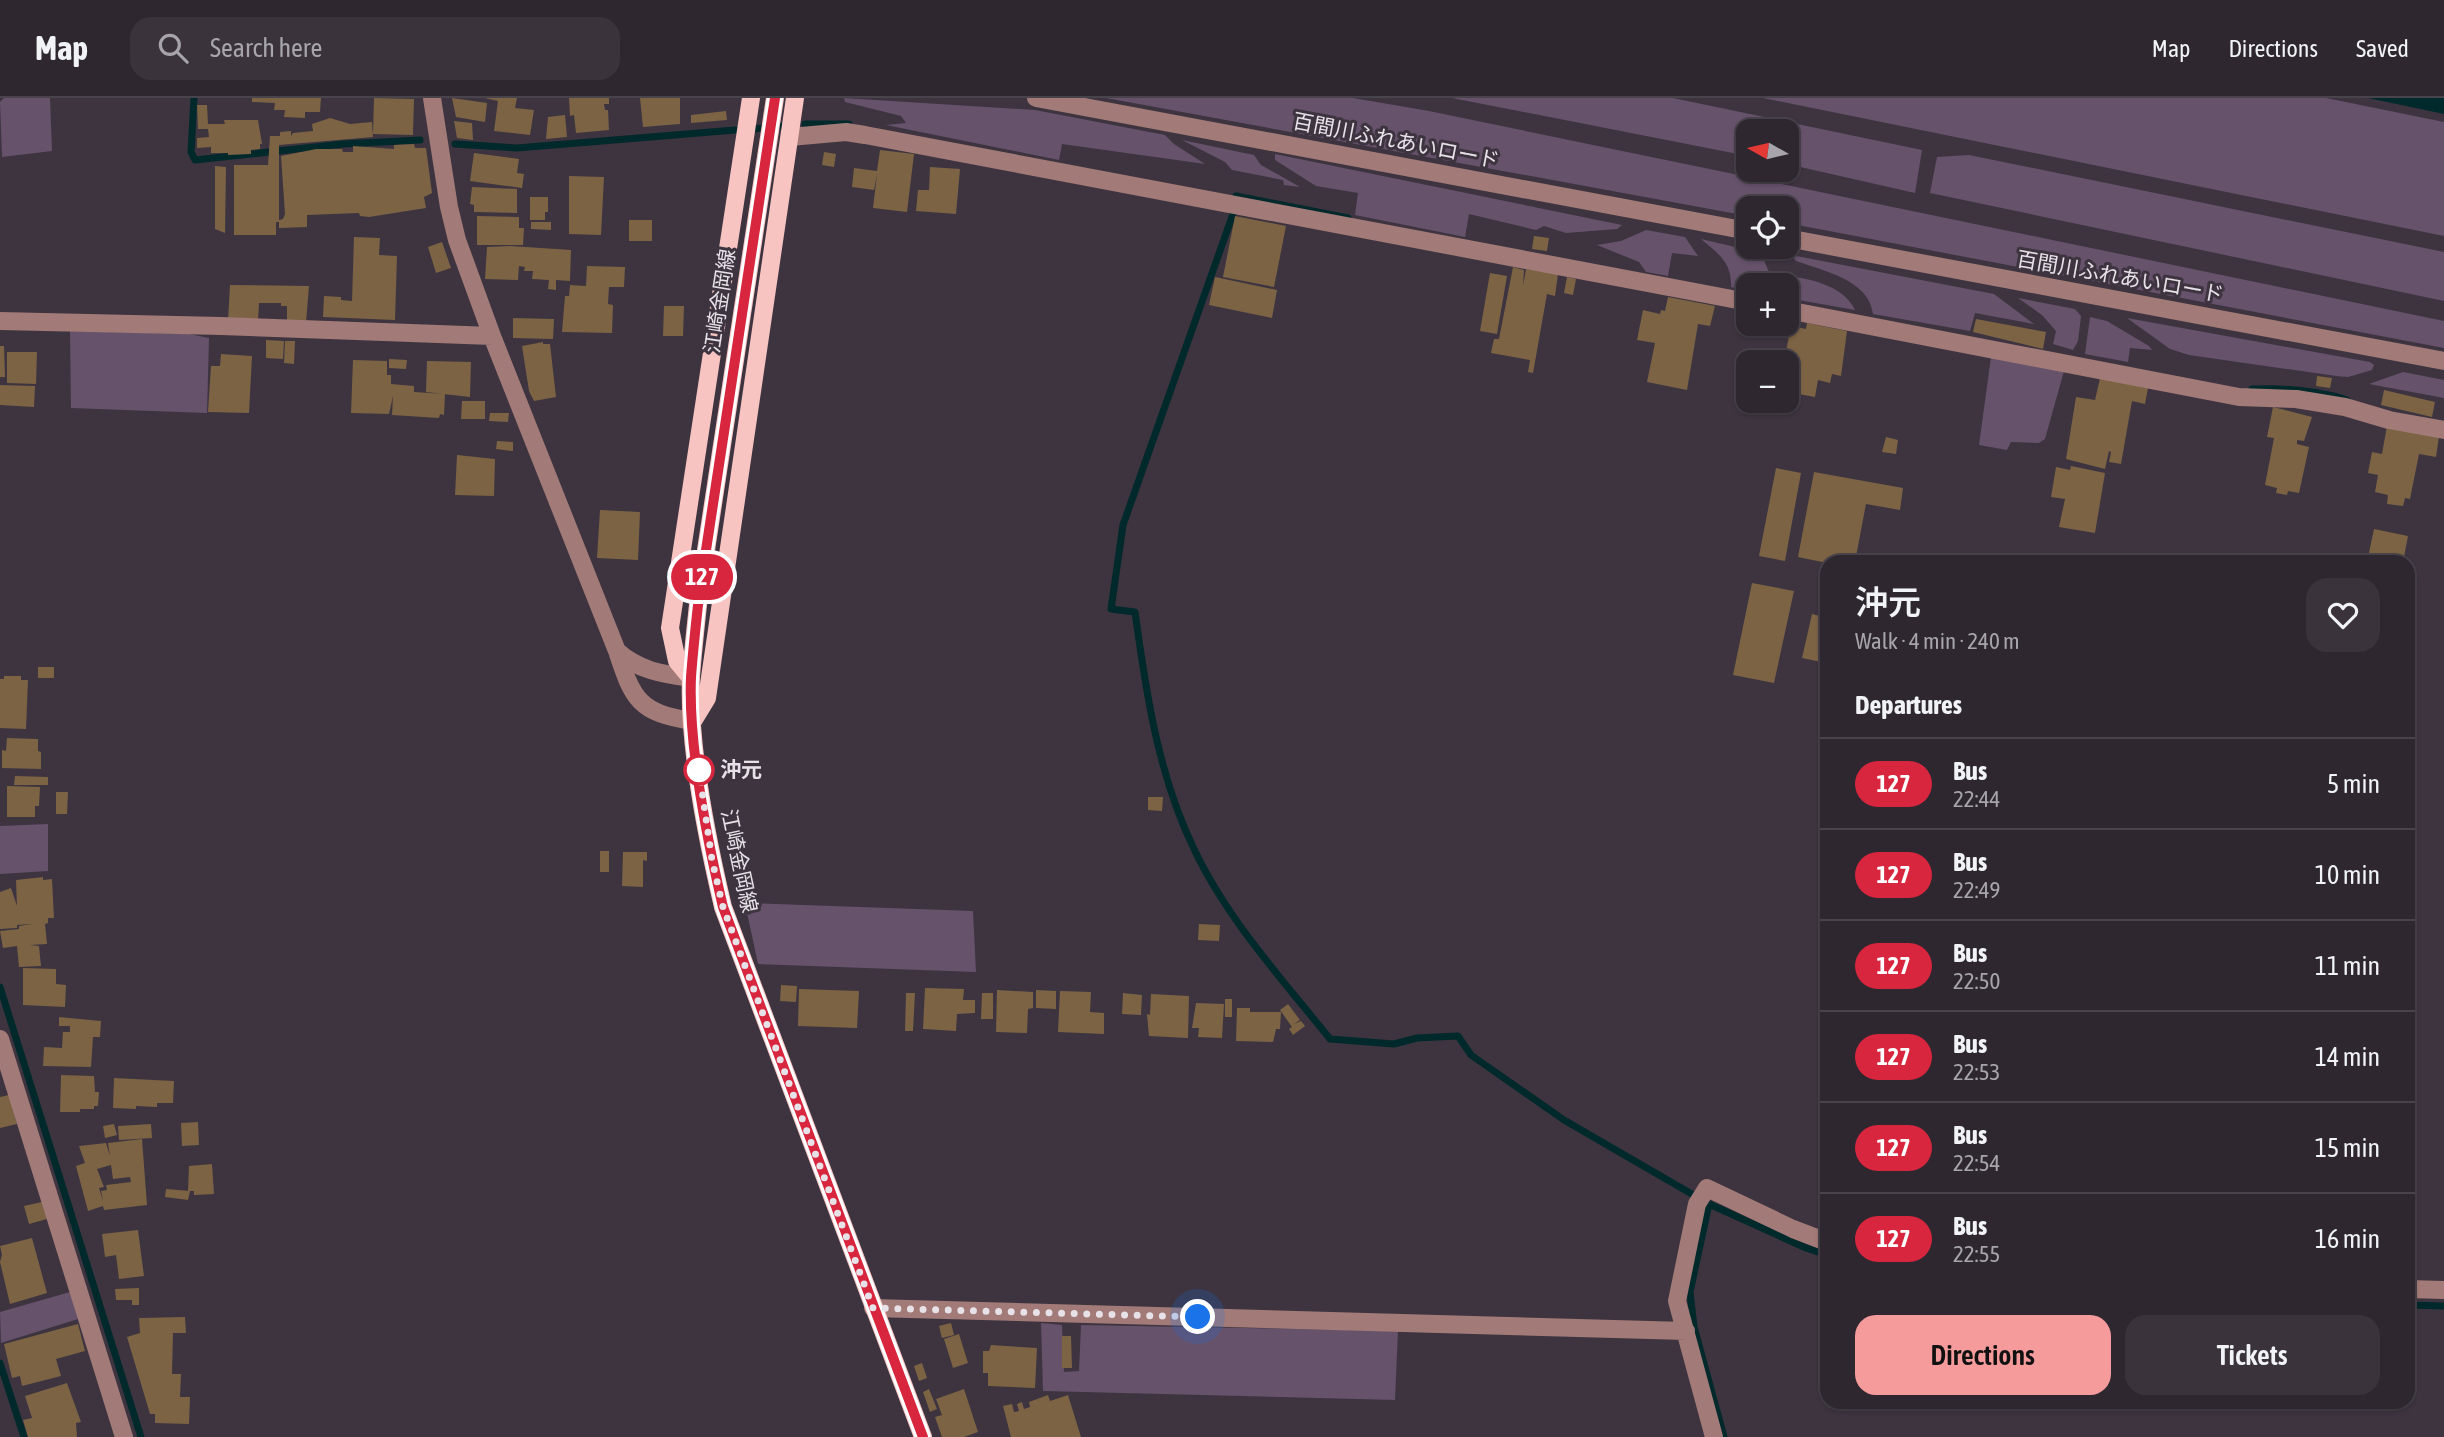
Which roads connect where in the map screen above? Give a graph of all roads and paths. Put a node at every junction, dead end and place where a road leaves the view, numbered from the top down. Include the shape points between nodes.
1 (432, 98) edge
2 (751, 98) edge
3 (775, 98) edge
4 (795, 98) edge
5 (1035, 98) edge
6 (790, 137) junction
7 (1736, 229) edge
8 (1799, 240) edge
9 (1736, 300) edge
10 (1799, 312) edge
11 (0, 321) edge
12 (492, 336) junction
13 (2444, 360) edge
14 (2444, 430) edge
15 (617, 651) junction
16 (691, 678) junction
17 (693, 721) junction
18 (0, 1039) edge
19 (1820, 1239) edge
20 (2415, 1289) edge
21 (2444, 1290) edge
22 (873, 1308) junction
23 (1686, 1331) junction
24 (124, 1437) edge
25 (923, 1437) edge
26 (1714, 1437) edge

1 - 12 street via 449,207
2 - 16 main road via 670,628 677,661
3 - 16 main road, 江崎金岡線 via 699,596
4 - 6 main road
5 - 7 street, 百間川ふれあいロード
6 - 9 street via 846,132 865,135
6 - 17 main road via 708,698
8 - 13 street, 百間川ふれあいロード
10 - 14 street via 2239,397 2345,407
11 - 12 street
12 - 15 street
15 - 16 street via 629,662 656,673
15 - 17 street via 629,689 647,708 665,717
16 - 17 main road, 江崎金岡線
17 - 22 main road, 江崎金岡線 via 723,907
18 - 24 street
19 - 23 street via 1707,1188 1699,1199 1677,1301
20 - 21 street
22 - 23 street
22 - 25 main road, 江崎金岡線
23 - 26 street

